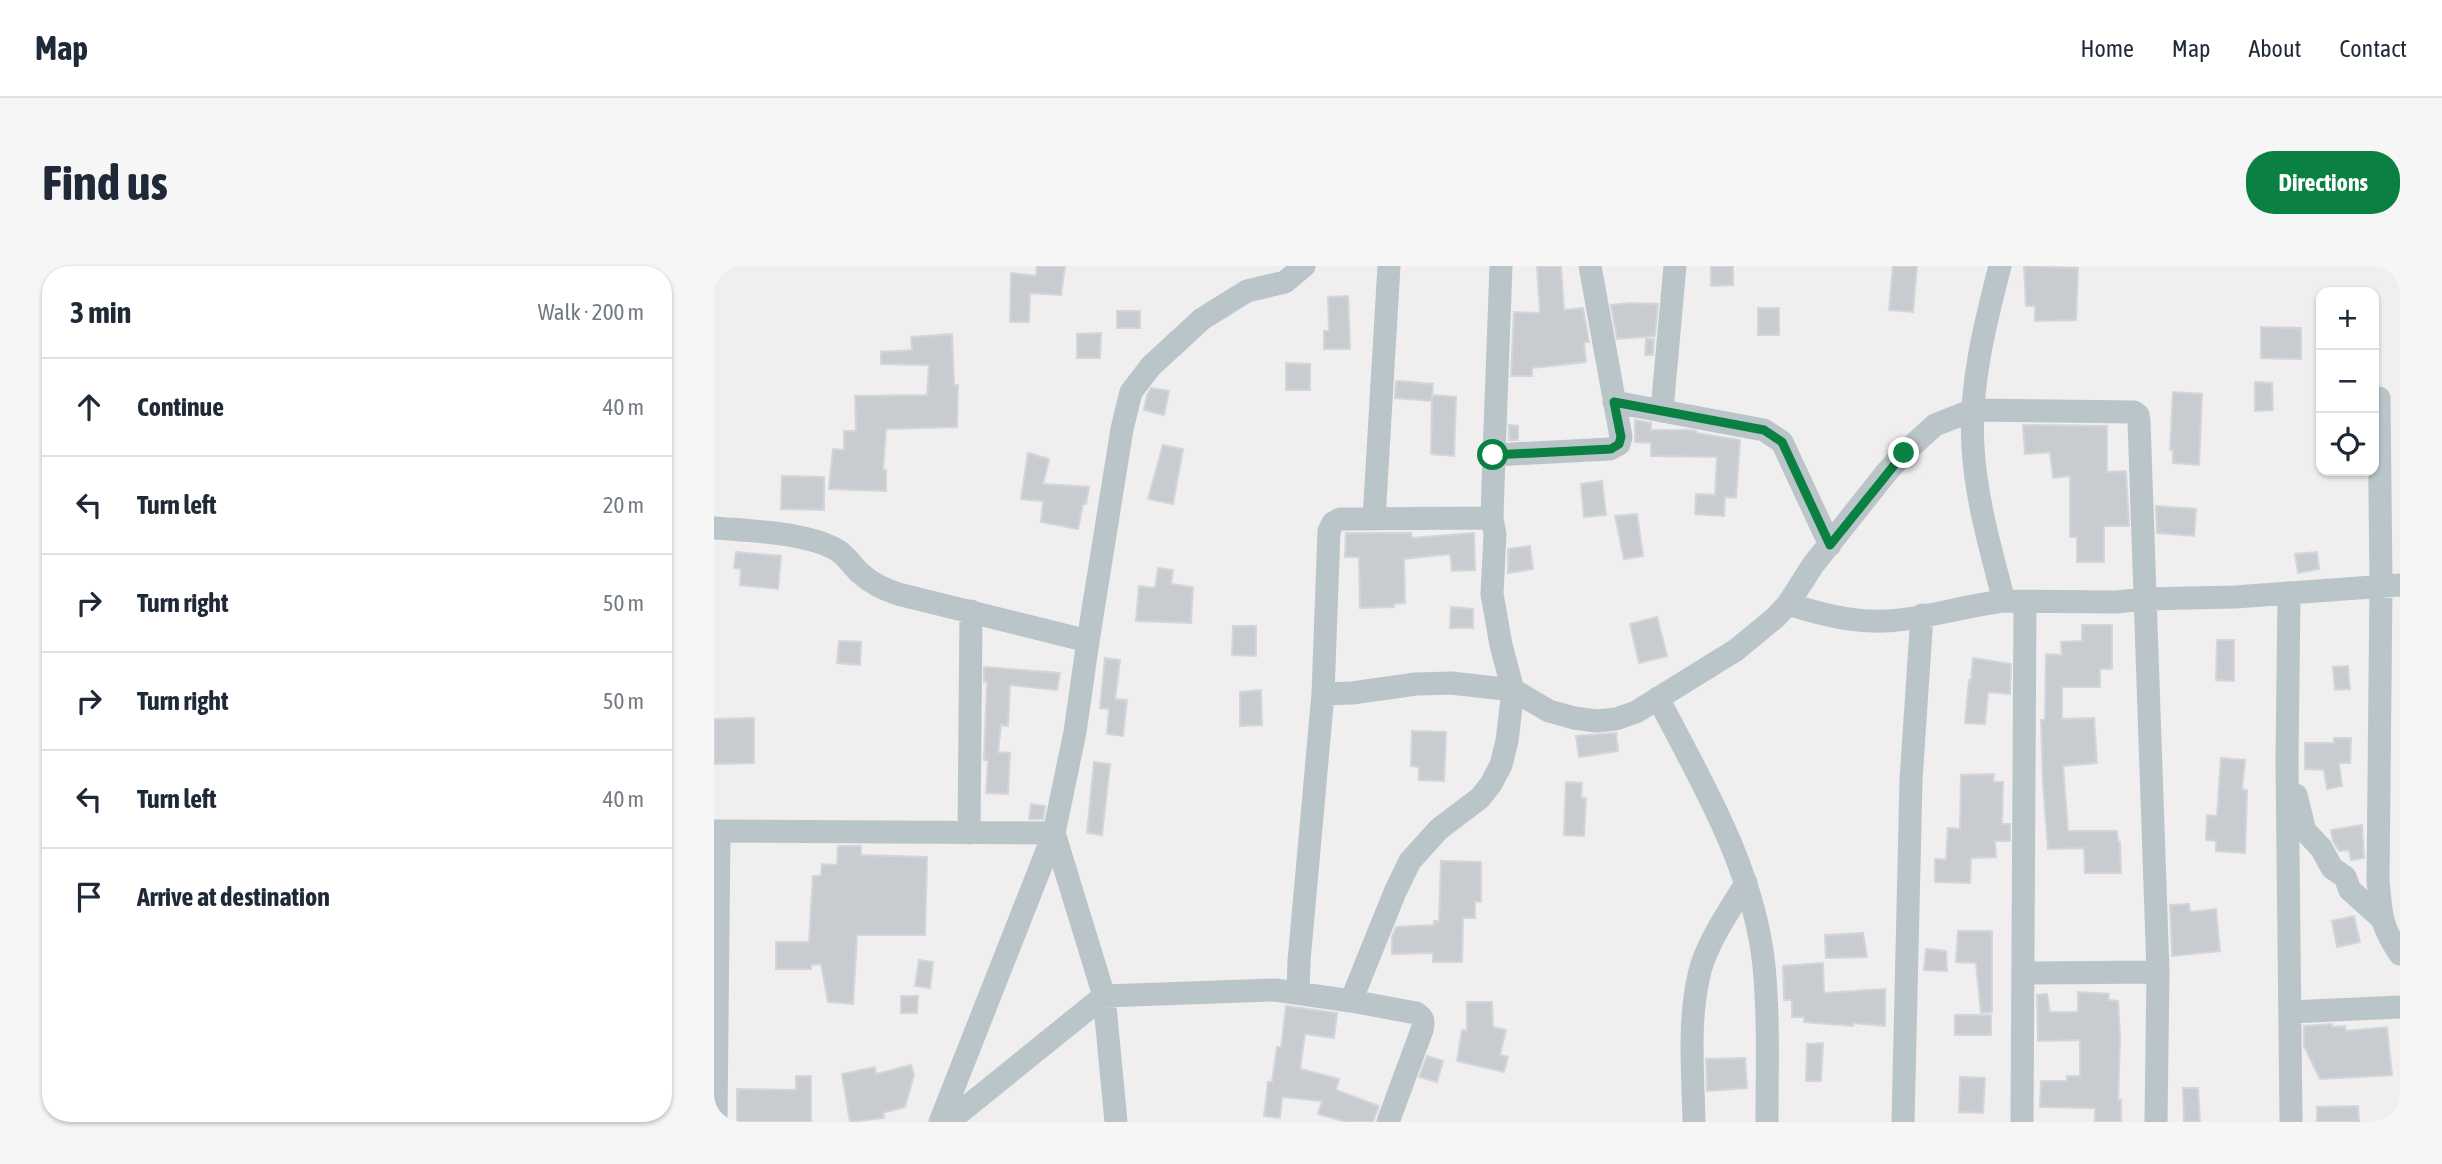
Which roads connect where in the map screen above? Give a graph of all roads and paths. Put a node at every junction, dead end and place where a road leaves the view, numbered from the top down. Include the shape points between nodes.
1 (1304, 266) edge
2 (1389, 266) edge
3 (1501, 266) edge
4 (1590, 266) edge
5 (1675, 266) edge
6 (1998, 267) edge
7 (2379, 398) dead end
8 (1614, 402) junction
9 (1662, 410) junction
10 (1973, 410) junction
11 (1493, 455) junction
12 (2390, 463) edge
13 (1492, 518) junction
14 (1374, 519) junction
15 (714, 528) edge
16 (1830, 545) junction
17 (2391, 585) edge
18 (2289, 593) junction
19 (2145, 598) junction
20 (2015, 602) junction
21 (1788, 604) junction
22 (971, 611) junction
23 (1922, 615) junction
24 (1087, 641) junction
25 (1513, 690) junction
26 (1323, 694) junction
27 (1658, 698) junction
28 (2287, 761) junction
29 (717, 831) edge
30 (969, 833) junction
31 (1054, 833) junction
32 (1746, 883) junction
33 (2381, 918) junction
34 (2400, 954) edge
35 (2158, 972) junction
36 (2023, 973) junction
37 (1298, 993) junction
38 (1104, 996) junction
39 (1352, 1001) junction
40 (2400, 1007) edge
41 (2290, 1012) junction
42 (716, 1122) edge
43 (940, 1122) edge
44 (948, 1122) edge
45 (1116, 1122) edge
46 (1388, 1122) edge
47 (1694, 1122) edge
48 (1767, 1122) edge
49 (1903, 1122) edge
50 (2022, 1122) edge
51 (2156, 1122) edge
52 (2291, 1122) edge

1 - 24 street via 1285,282 1247,291 1202,319 1151,366 1131,392
2 - 14 street
3 - 11 street
4 - 8 street
5 - 9 street
6 - 10 street
7 - 12 street
8 - 9 street
8 - 11 street via 1621,437 1611,449
9 - 16 street via 1775,436 1782,442
10 - 16 street via 1936,425 1904,453
10 - 19 street via 2138,415
10 - 20 street via 1973,446 1986,533
11 - 13 street
12 - 17 street
13 - 14 street
13 - 25 street via 1492,594
14 - 26 street via 1340,519 1329,531
15 - 22 street via 762,531 816,543 837,550 877,586
16 - 21 street
17 - 18 street
17 - 33 street via 2378,881
18 - 19 street
18 - 28 street
19 - 20 street
19 - 35 street
20 - 23 street
20 - 36 street
21 - 23 street via 1861,621 1907,620
21 - 27 street via 1736,650
22 - 24 street
22 - 30 street
23 - 49 street via 1911,780
24 - 31 street via 1075,732
25 - 26 street via 1451,683
25 - 27 street via 1549,711 1574,719 1616,719
25 - 39 street via 1501,765 1480,797 1439,829 1410,861
26 - 37 street
27 - 32 street via 1717,811
28 - 33 street via 2305,831 2332,868 2345,877 2350,890
28 - 41 street
29 - 30 street
29 - 42 street
30 - 31 street
31 - 38 street
31 - 43 street
32 - 47 street via 1699,974 1692,1028
32 - 48 street via 1764,966
33 - 34 street
35 - 36 street
35 - 51 street
36 - 50 street
37 - 38 street via 1238,990
37 - 39 street
38 - 44 street
38 - 45 street
39 - 46 street via 1416,1013 1424,1022
40 - 41 street
41 - 52 street

